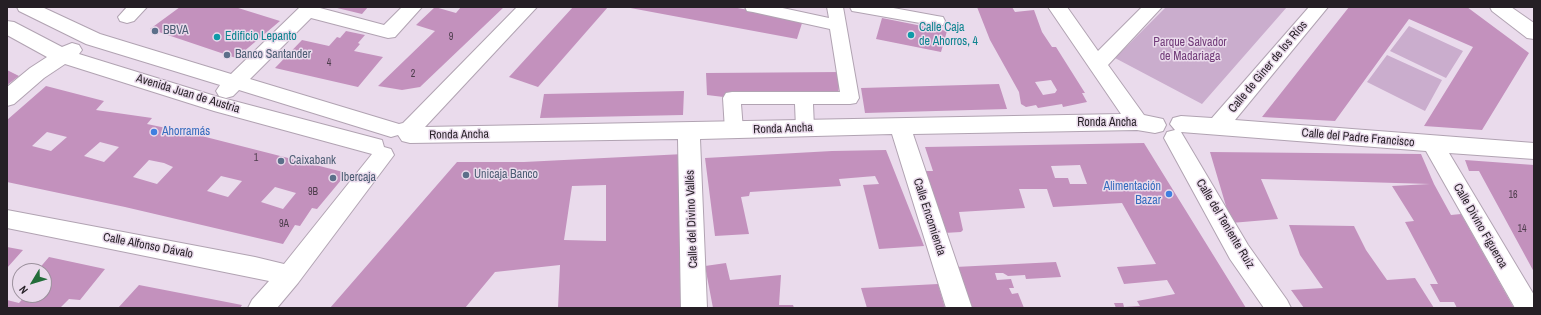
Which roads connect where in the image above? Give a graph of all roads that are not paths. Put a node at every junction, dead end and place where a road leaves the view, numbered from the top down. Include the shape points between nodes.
1 (26, 7) edge
2 (413, 7) edge
3 (528, 7) edge
4 (753, 7) edge
5 (835, 7) edge
6 (858, 7) edge
7 (1057, 7) edge
8 (1153, 7) edge
9 (1319, 7) edge
10 (1499, 7) edge
11 (309, 9) edge
12 (937, 21) dead end
13 (838, 25) junction
14 (7, 27) edge
15 (1534, 33) edge
16 (93, 40) junction
17 (62, 56) junction
18 (1096, 65) junction
19 (236, 82) junction
20 (804, 98) junction
21 (7, 99) edge
22 (214, 103) junction
23 (1146, 124) junction
24 (900, 126) junction
25 (1217, 127) junction
26 (805, 128) junction
27 (734, 130) junction
28 (689, 131) junction
29 (1178, 131) junction
30 (402, 132) junction
31 (1433, 144) junction
32 (379, 151) junction
33 (1534, 151) edge
34 (7, 219) edge
35 (289, 276) junction
36 (261, 308) edge
37 (694, 308) edge
38 (959, 308) edge
39 (1278, 308) edge
40 (1528, 308) edge

1 - 16 street, Avenida Juan de Austria
2 - 11 street via 388,32
3 - 30 street via 409,130
4 - 13 street
5 - 13 street
6 - 12 street
7 - 18 street, Calle del Padre Francisco
8 - 18 street
9 - 25 street, Calle de Giner de los Ríos
10 - 15 street
11 - 19 street
13 - 20 street via 850,98
14 - 17 street, Avenida Juan de Austria
16 - 17 street
16 - 19 street, Avenida Juan de Austria
17 - 21 street
17 - 22 street, Avenida Juan de Austria
18 - 23 street, Calle del Padre Francisco
19 - 22 street
19 - 30 street, Avenida Juan de Austria
20 - 26 street
20 - 27 street via 732,98
22 - 32 street, Avenida Juan de Austria
23 - 24 street, Ronda Ancha
23 - 29 street, Calle del Padre Francisco via 1155,128 1161,135
24 - 26 street, Ronda Ancha
24 - 38 street, Calle Encomienda
25 - 29 street, Calle del Padre Francisco
25 - 31 street, Calle del Padre Francisco
26 - 27 street, Ronda Ancha
27 - 28 street, Ronda Ancha
28 - 30 street, Ronda Ancha
28 - 37 street, Calle del Divino Vallés
29 - 39 street, Calle del Teniente Ruiz via 1239,252
30 - 32 street via 410,143 404,150 394,155
31 - 33 street, Calle del Padre Francisco
31 - 40 street, Calle Divino Figueroa
32 - 35 street via 364,180
34 - 35 street, Calle Alfonso Dávalo
35 - 36 street

